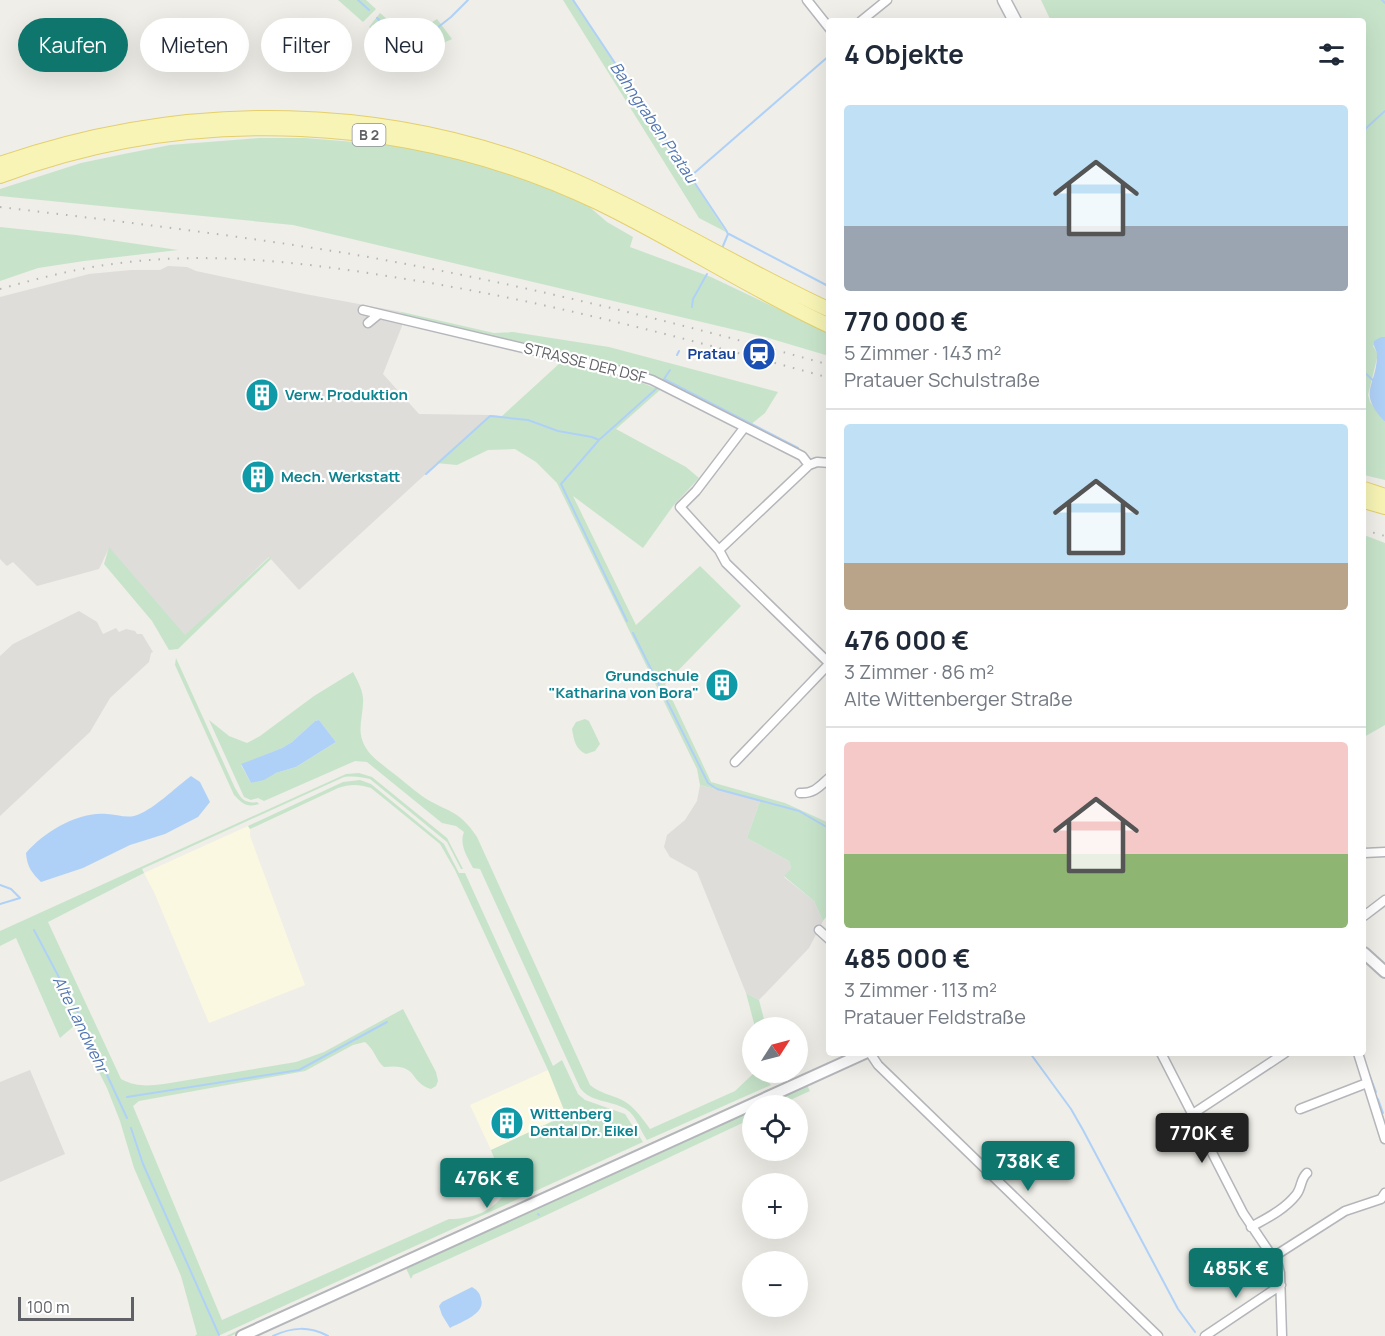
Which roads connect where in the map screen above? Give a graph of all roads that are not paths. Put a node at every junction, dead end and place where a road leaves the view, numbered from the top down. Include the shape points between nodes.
1 (807, 0) edge
2 (887, 0) edge
3 (1004, 0) edge
4 (865, 18) edge
5 (1013, 18) edge
6 (826, 24) edge
7 (0, 164) edge
8 (0, 176) edge
9 (826, 308) edge
10 (363, 310) dead end
11 (379, 314) junction
12 (368, 323) dead end
13 (826, 324) edge
14 (744, 428) junction
15 (826, 463) edge
16 (809, 465) junction
17 (1366, 490) edge
18 (1385, 496) edge
19 (1366, 502) edge
20 (1385, 507) edge
21 (719, 550) junction
22 (826, 661) edge
23 (826, 667) edge
24 (735, 762) dead end
25 (826, 780) edge
26 (800, 793) dead end
27 (1385, 852) edge
28 (1366, 853) edge
29 (1385, 900) edge
30 (1366, 914) edge
31 (819, 930) dead end
32 (826, 936) edge
33 (1366, 955) edge
34 (1385, 972) edge
35 (858, 1056) edge
36 (872, 1056) edge
37 (1162, 1056) edge
38 (1280, 1056) edge
39 (1359, 1056) edge
40 (1367, 1083) junction
41 (1300, 1109) dead end
42 (1191, 1115) junction
43 (1385, 1139) edge
44 (1307, 1173) dead end
45 (1384, 1198) edge
46 (1251, 1227) junction
47 (1274, 1257) junction
48 (1281, 1285) junction
49 (242, 1336) edge
50 (1158, 1336) edge
51 (1205, 1336) edge
52 (1282, 1336) edge

1 - 6 street
2 - 4 street
3 - 5 main road
7 - 9 main road, B 2 via 90,137 189,121 282,117 404,129 546,168
8 - 13 main road, B 2 via 93,148 192,132 285,129 400,140 487,160 586,197
10 - 11 street, STRASSE DER DSF
11 - 12 street
11 - 14 street, STRASSE DER DSF via 633,374 670,388
14 - 16 street, STRASSE DER DSF via 802,456
14 - 21 street via 680,507
15 - 16 street
16 - 21 street
17 - 18 main road
19 - 20 main road
21 - 22 street via 726,563
23 - 24 street
25 - 26 street via 815,790
27 - 28 street
29 - 30 street
31 - 32 street
33 - 34 street
35 - 49 street
36 - 50 street
37 - 42 street
38 - 42 street
39 - 40 street
40 - 41 street
40 - 43 street
42 - 46 street
44 - 46 street via 1298,1193 1277,1212
45 - 47 street via 1345,1211
46 - 47 street
47 - 48 street
48 - 51 street
48 - 52 street

